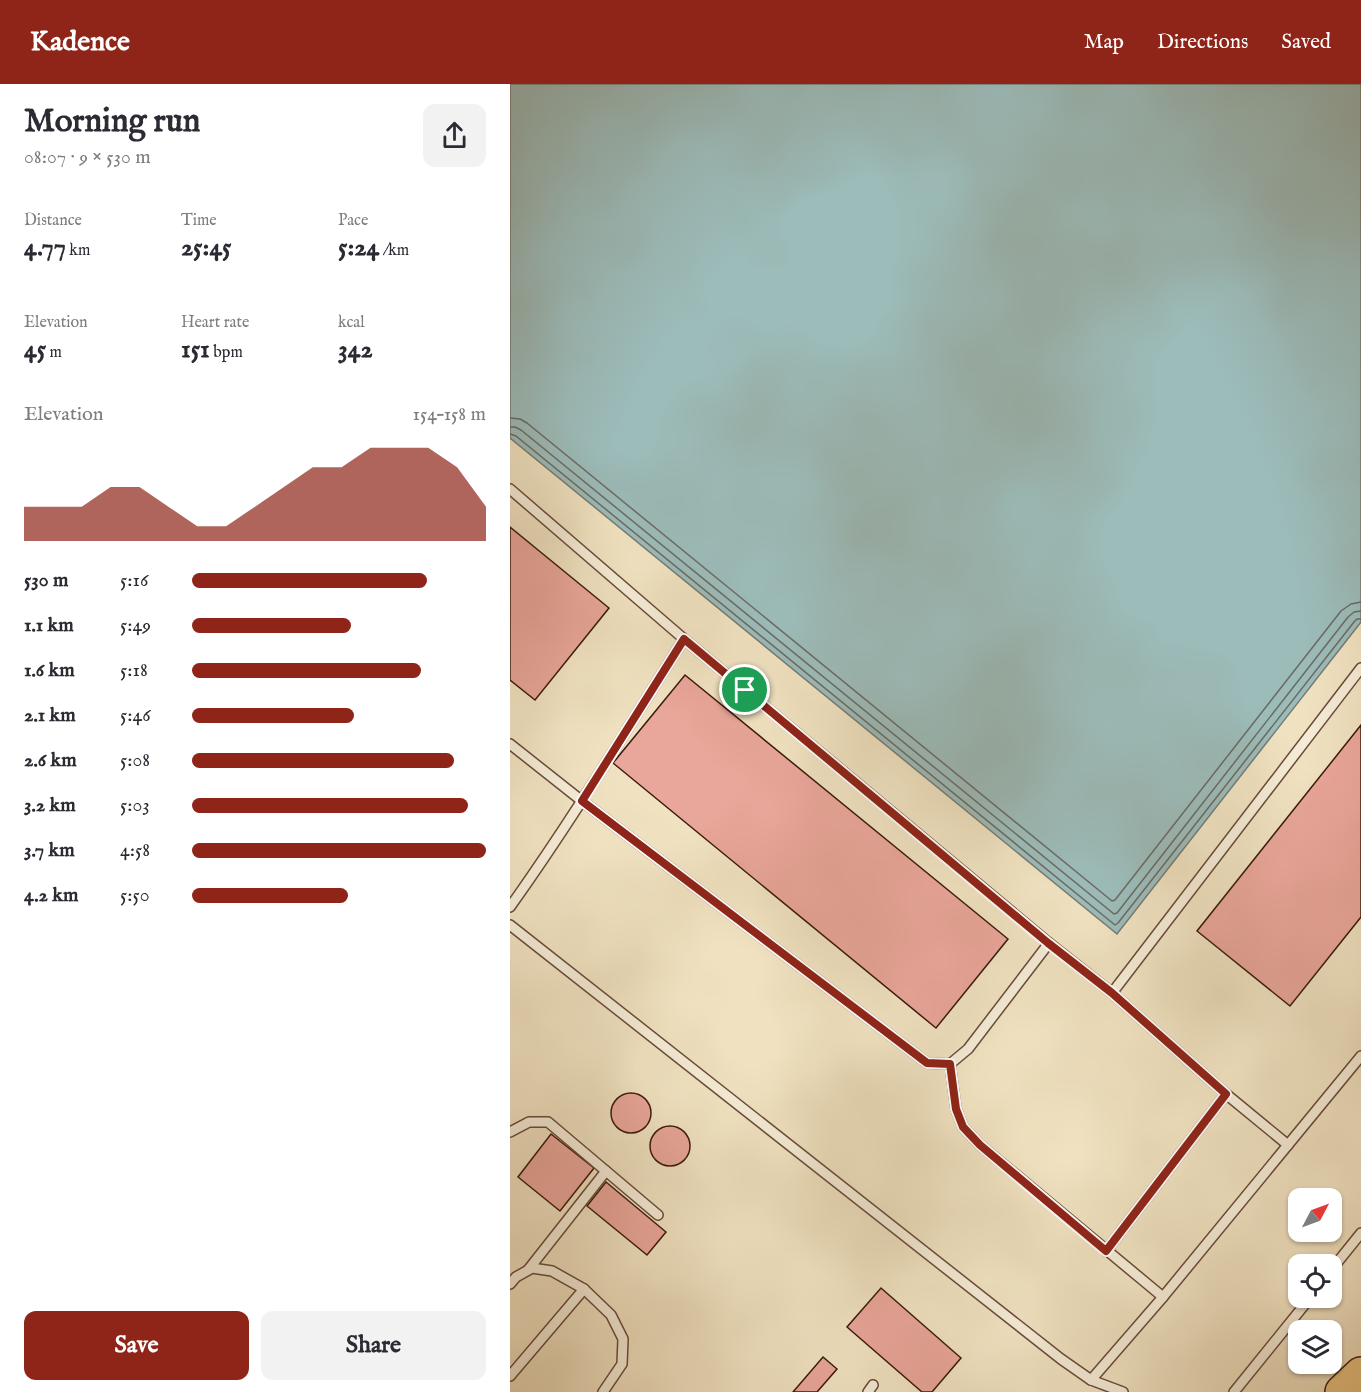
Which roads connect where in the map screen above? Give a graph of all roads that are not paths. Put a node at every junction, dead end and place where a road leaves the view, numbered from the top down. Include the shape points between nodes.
1 (510, 489) edge
2 (684, 639) junction
3 (1361, 668) edge
4 (510, 744) edge
5 (582, 801) junction
6 (510, 907) edge
7 (510, 925) edge
8 (1048, 943) junction
9 (1112, 993) junction
10 (1361, 1056) edge
11 (950, 1064) junction
12 (1226, 1094) junction
13 (510, 1132) edge
14 (1288, 1145) junction
15 (606, 1171) junction
16 (658, 1215) dead end
17 (1361, 1233) edge
18 (1106, 1251) junction
19 (1342, 1257) edge
20 (527, 1270) junction
21 (510, 1284) edge
22 (584, 1289) junction
23 (1162, 1297) junction
24 (1302, 1308) edge
25 (1361, 1374) edge
26 (510, 1376) edge
27 (1091, 1380) junction
28 (603, 1392) edge
29 (1123, 1392) edge
30 (1234, 1392) edge
31 (1342, 1392) edge

1 - 2 lane
2 - 5 lane
2 - 8 lane
3 - 9 lane
4 - 5 lane
5 - 6 lane
5 - 11 lane via 927,1063
7 - 27 lane
8 - 9 lane
8 - 11 lane via 968,1049
9 - 12 lane
10 - 14 lane
11 - 18 lane via 956,1109 963,1127
12 - 14 lane
12 - 18 lane
13 - 15 lane via 529,1122 548,1122
14 - 23 lane
15 - 16 lane
15 - 20 lane
17 - 19 lane
18 - 23 lane
20 - 21 lane
20 - 22 lane via 552,1271
22 - 26 lane
22 - 28 lane via 611,1315 623,1339 622,1364
23 - 27 lane
24 - 30 lane
25 - 31 highway
27 - 29 lane

